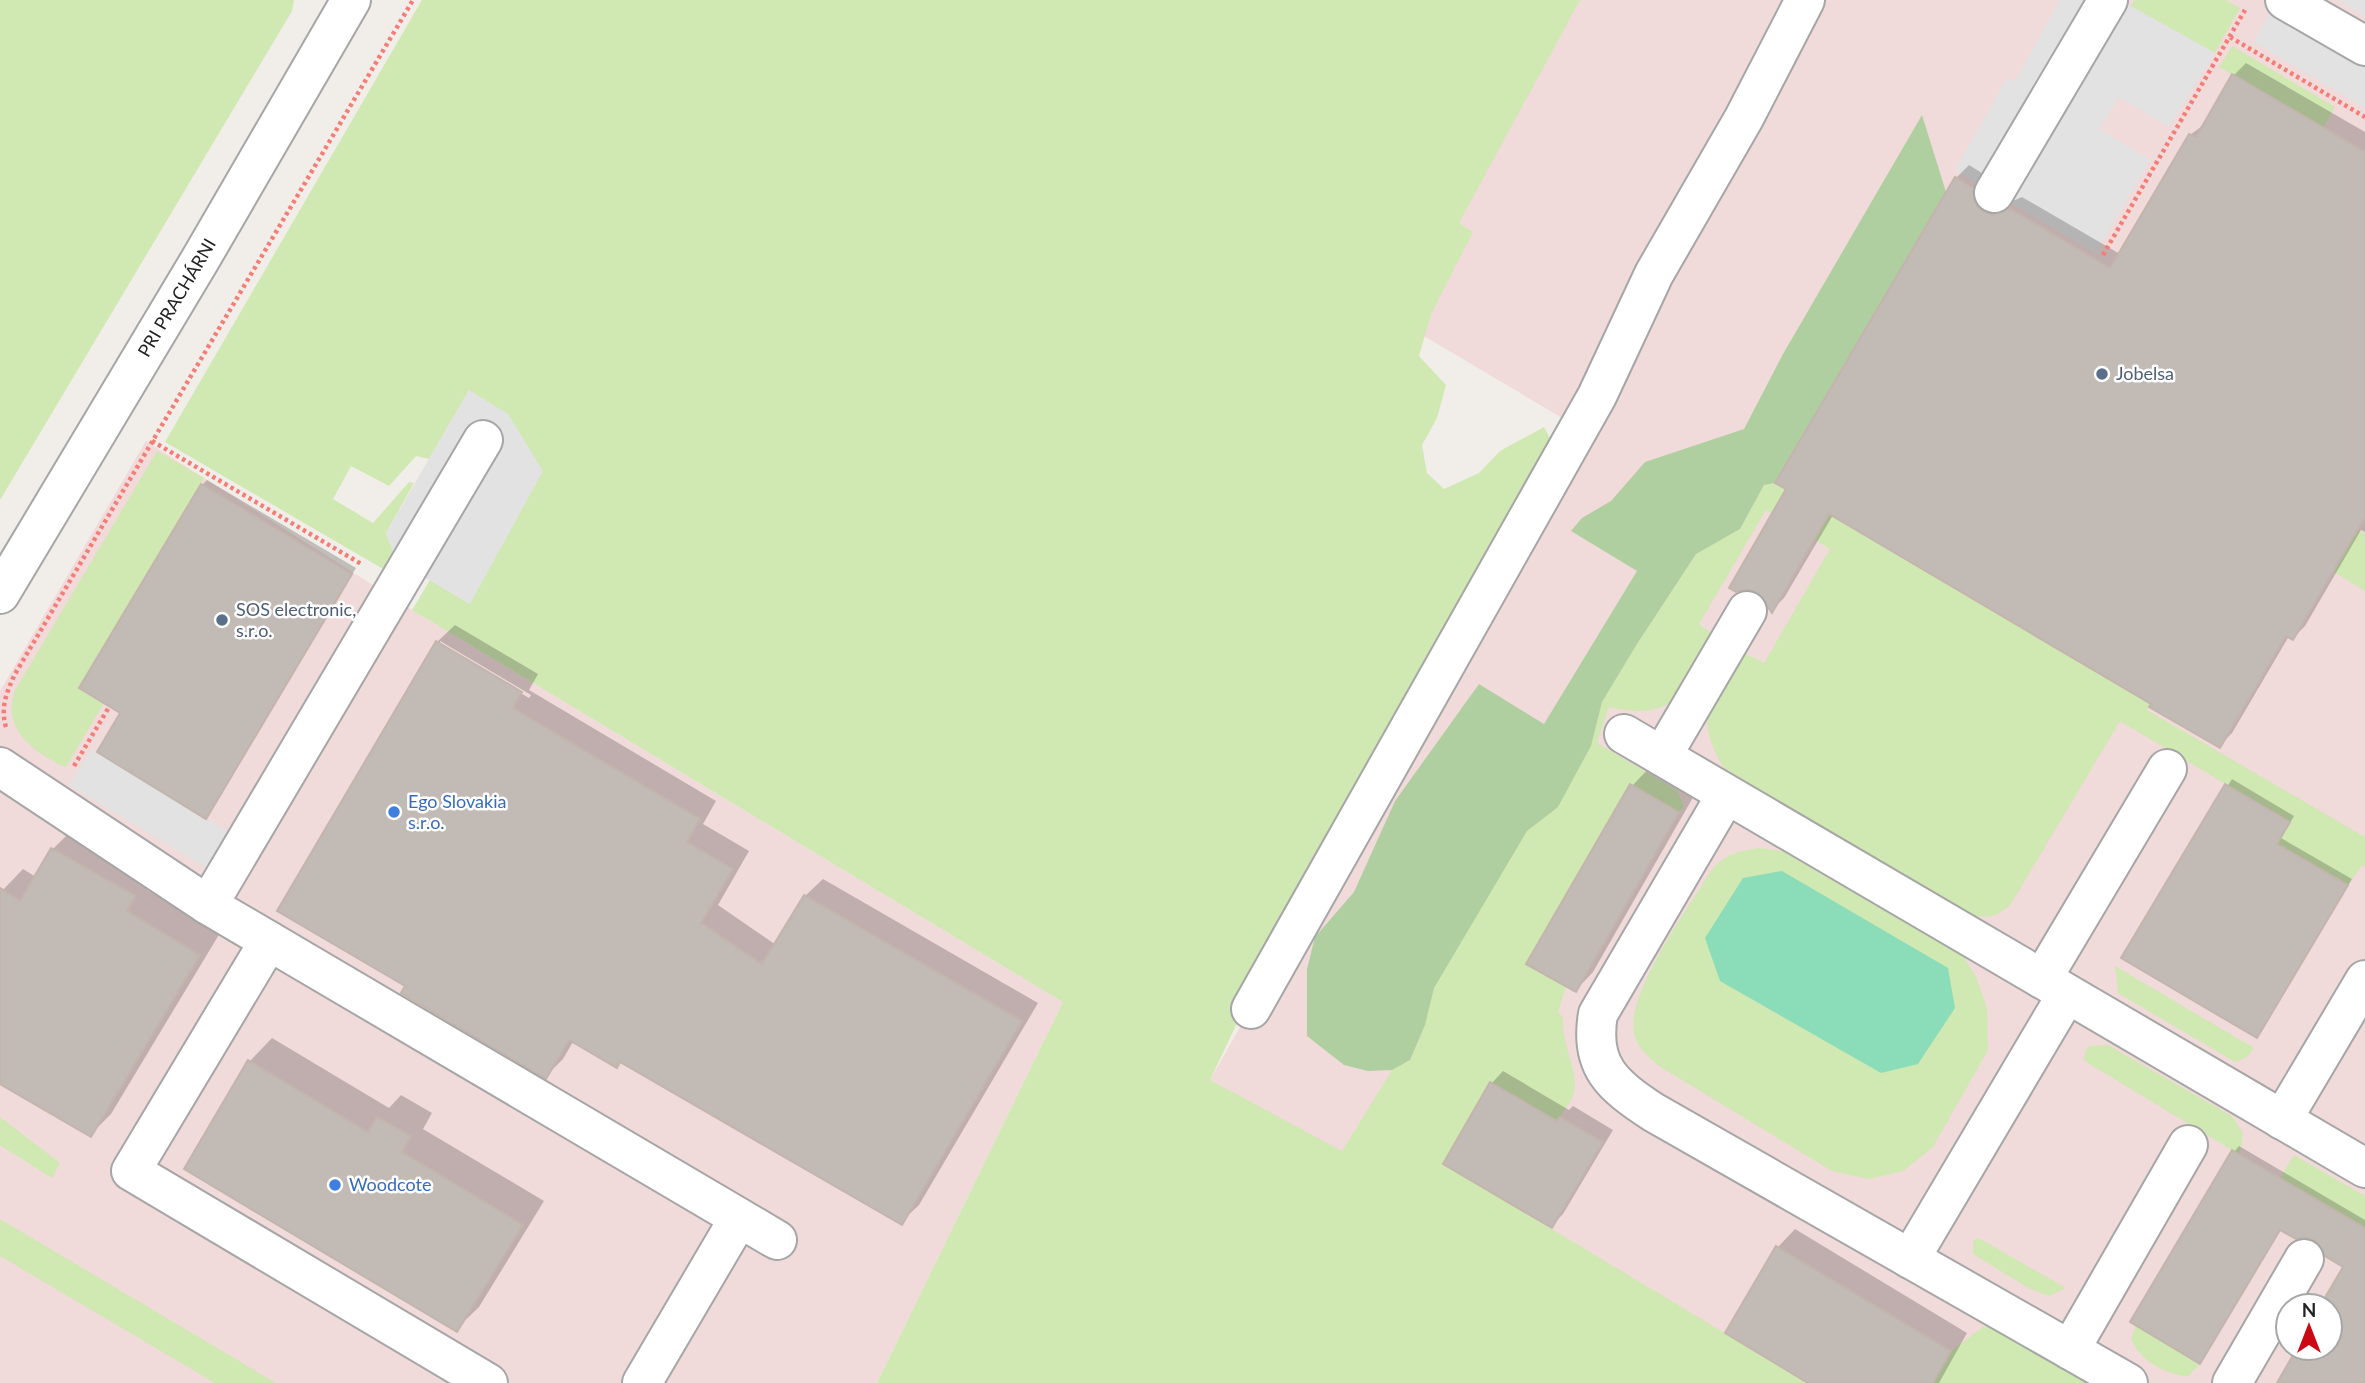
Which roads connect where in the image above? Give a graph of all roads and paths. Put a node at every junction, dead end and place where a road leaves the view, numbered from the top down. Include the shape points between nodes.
1 (351, 0) edge
2 (413, 0) edge
3 (1805, 0) edge
4 (2108, 0) edge
5 (2240, 0) edge
6 (2285, 0) edge
7 (2230, 37) junction
8 (2365, 46) edge
9 (2365, 117) edge
10 (1994, 193) dead end
11 (2104, 255) dead end
12 (483, 440) dead end
13 (152, 441) junction
14 (397, 585) junction
15 (0, 594) edge
16 (1747, 611) dead end
17 (109, 707) dead end
18 (1624, 734) dead end
19 (1662, 756) junction
20 (13, 762) edge
21 (2167, 769) dead end
22 (1726, 795) junction
23 (208, 905) junction
24 (269, 941) junction
25 (2365, 980) edge
26 (2054, 987) junction
27 (1251, 1009) dead end
28 (2281, 1120) junction
29 (2189, 1145) dead end
30 (2365, 1168) edge
31 (739, 1218) junction
32 (777, 1240) dead end
33 (1910, 1259) junction
34 (2304, 1259) dead end
35 (2070, 1350) junction
36 (488, 1383) edge
37 (642, 1383) edge
38 (2128, 1383) edge
39 (2232, 1383) edge

1 - 15 street, PRI PRACHÁRNI
2 - 13 path
3 - 27 street via 1744,118 1654,274 1597,396
4 - 10 street
5 - 7 path via 2248,5
6 - 8 street
7 - 9 path
7 - 11 path
12 - 14 street
13 - 14 path
13 - 20 path via 5,697 2,717
14 - 23 street
16 - 19 street
17 - 20 path via 67,777 43,763
18 - 19 street
19 - 22 street
20 - 23 street
21 - 26 street
22 - 26 street
22 - 33 street via 1598,1014 1598,1057 1609,1080 1642,1105
23 - 24 street
24 - 31 street
24 - 36 street via 131,1171
25 - 28 street
26 - 28 street
26 - 33 street
28 - 30 street
29 - 35 street
31 - 32 street
31 - 37 street
33 - 35 street
34 - 39 street
35 - 38 street

